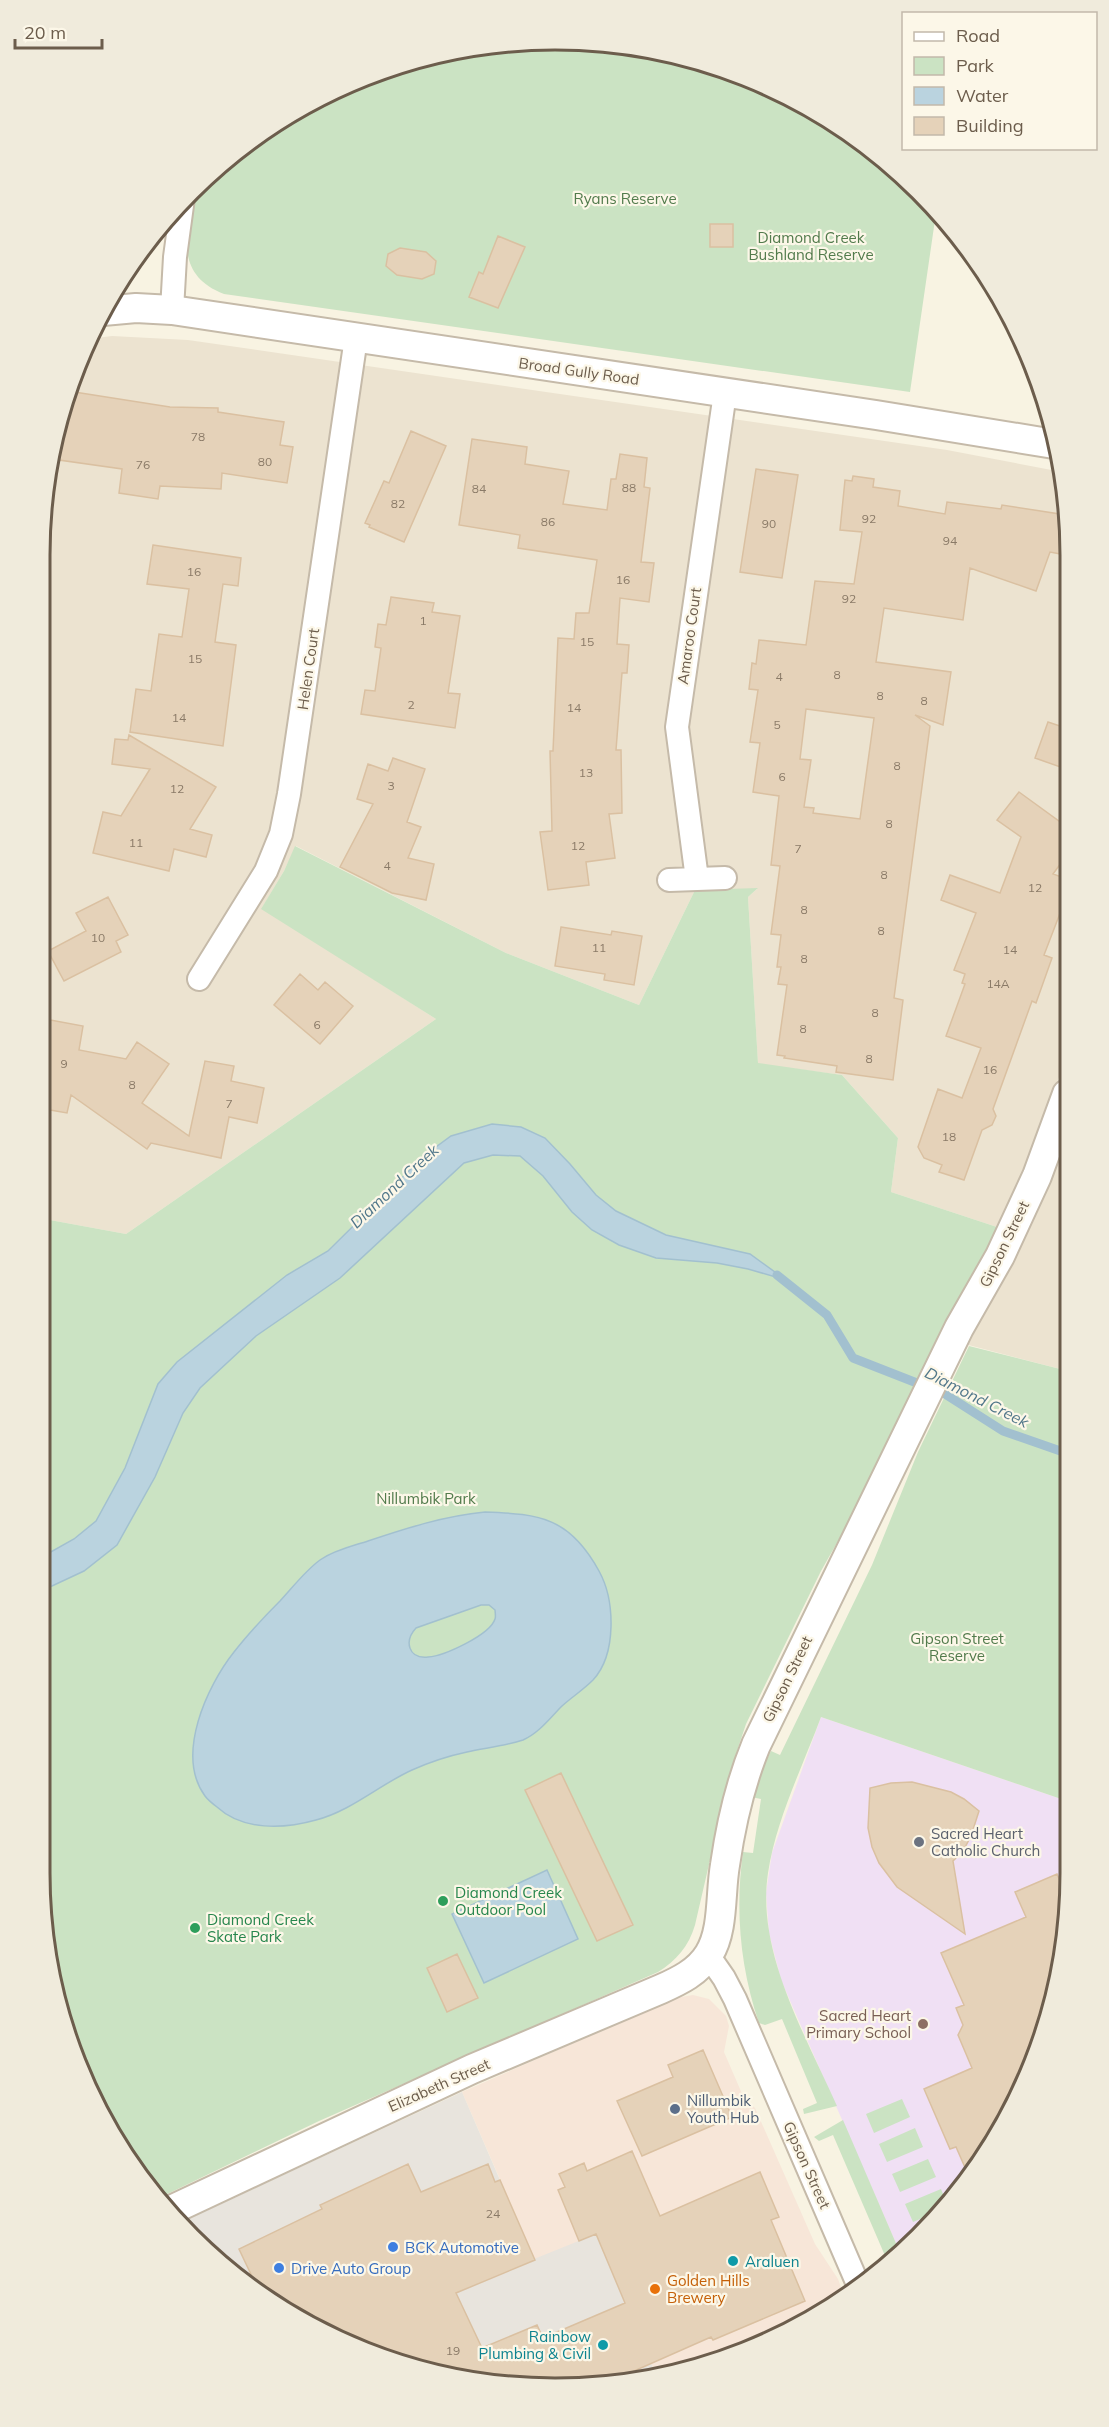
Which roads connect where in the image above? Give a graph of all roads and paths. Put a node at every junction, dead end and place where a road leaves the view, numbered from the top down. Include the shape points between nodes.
1 (181, 216) edge
2 (113, 310) edge
3 (172, 310) junction
4 (357, 338) junction
5 (724, 393) junction
6 (1047, 443) edge
7 (725, 878) dead end
8 (697, 879) junction
9 (669, 880) dead end
10 (199, 979) dead end
11 (1060, 1114) edge
12 (708, 1955) junction
13 (177, 2207) edge
14 (855, 2278) edge

1 - 3 street
2 - 3 street, Broad Gully Road
3 - 4 street, Broad Gully Road
4 - 5 street, Broad Gully Road
4 - 10 street, Helen Court via 281,834 266,871
5 - 6 street, Broad Gully Road
5 - 8 street, Amaroo Court via 677,727
7 - 8 street
8 - 9 street
11 - 12 street, Gipson Street via 1009,1239 905,1436 751,1756 728,1842 716,1934
12 - 13 street, Elizabeth Street via 691,1973 661,1989 472,2069
12 - 14 street, Gipson Street via 735,1999

